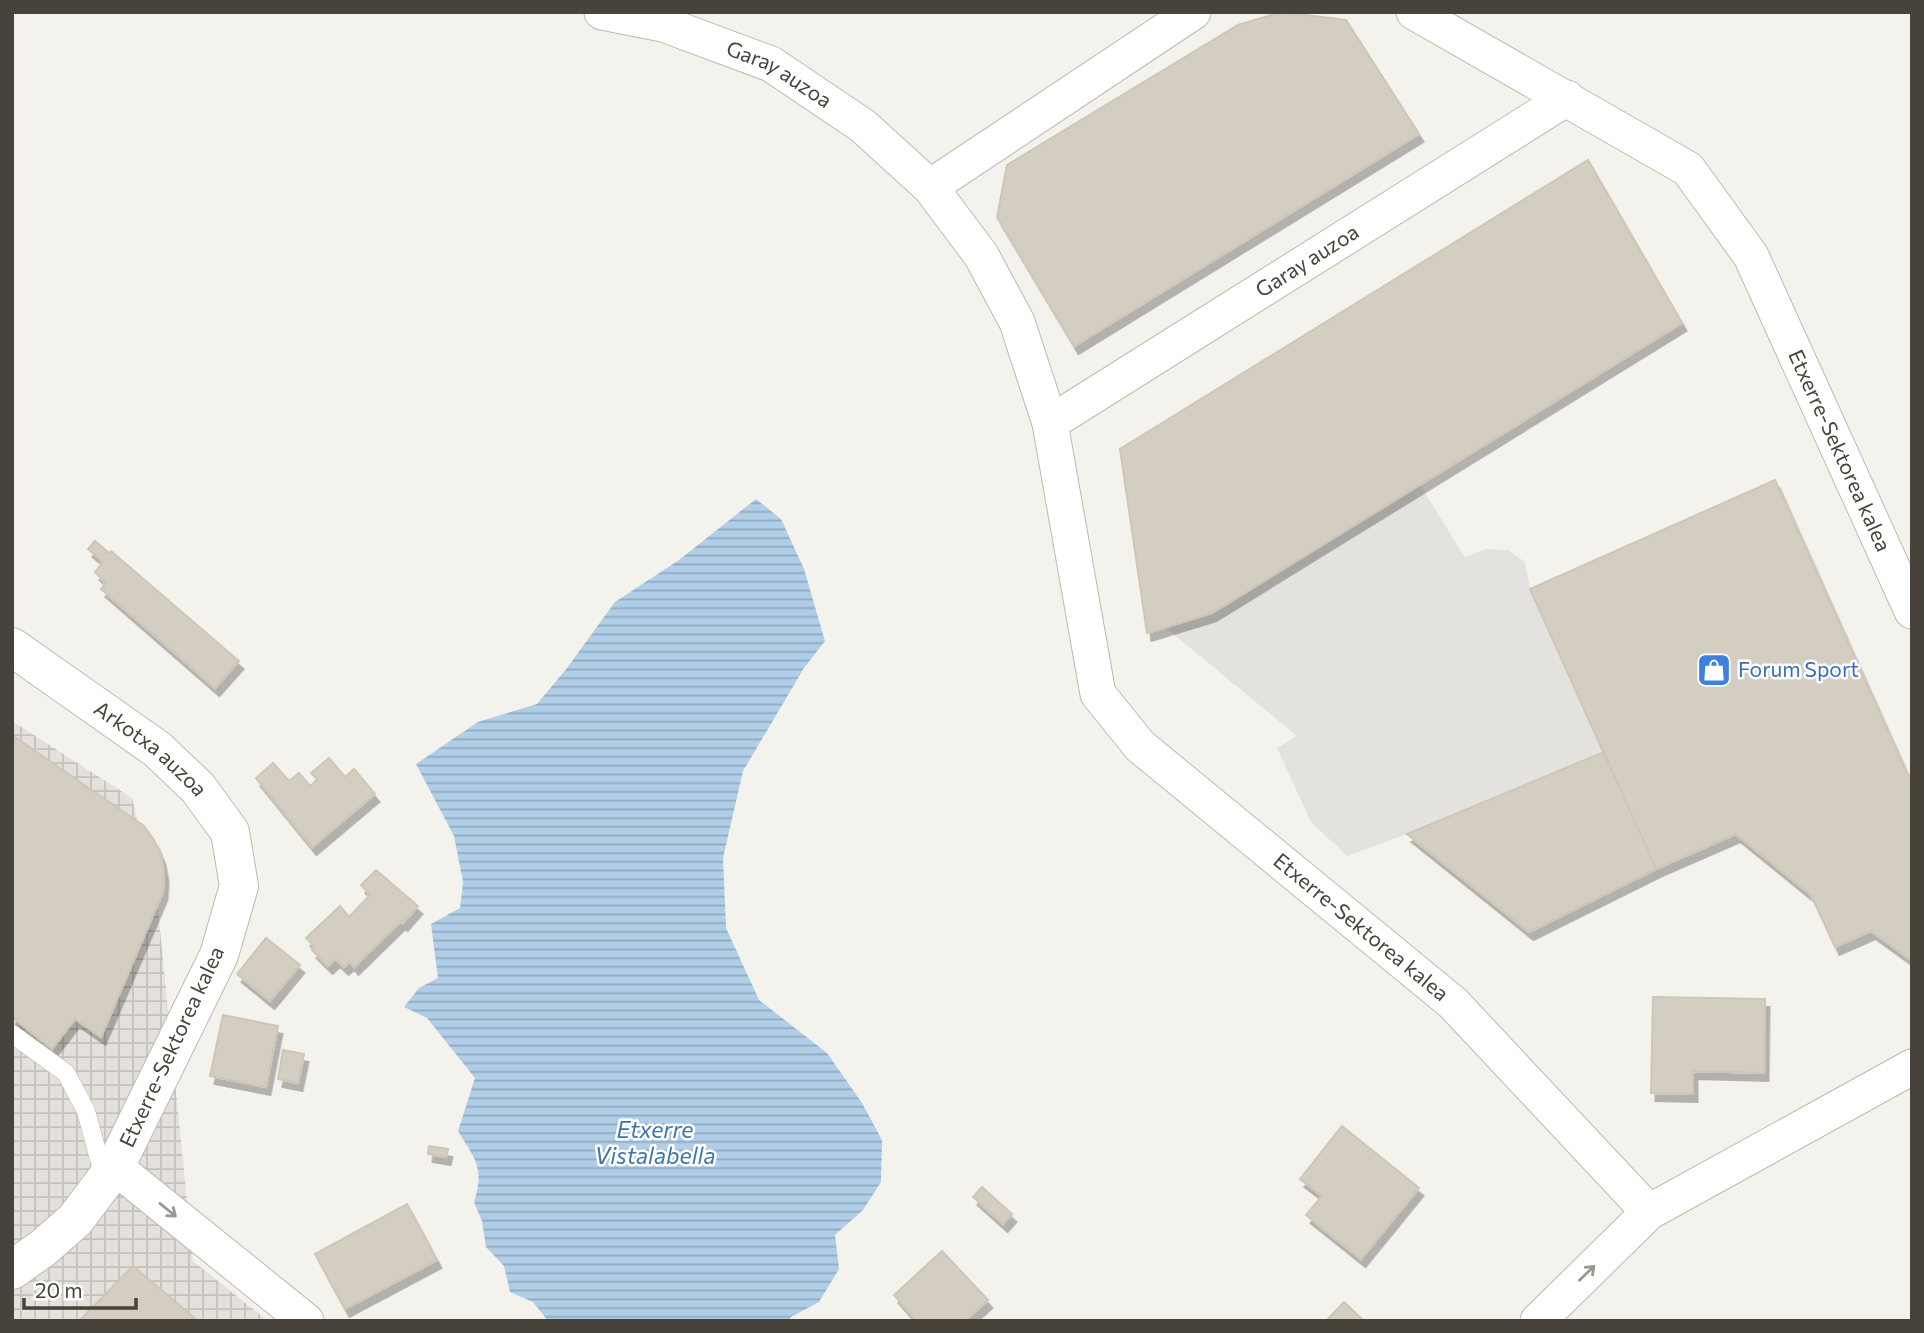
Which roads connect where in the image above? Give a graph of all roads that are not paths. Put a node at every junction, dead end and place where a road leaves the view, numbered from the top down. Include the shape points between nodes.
1 (602, 12) edge
2 (1193, 12) edge
3 (1414, 12) edge
4 (1567, 98) junction
5 (930, 187) junction
6 (1050, 423) junction
7 (1912, 611) edge
8 (1089, 641) joint
9 (12, 648) edge
10 (239, 886) joint
11 (12, 1034) edge
12 (1912, 1067) edge
13 (110, 1174) junction
14 (1649, 1212) junction
15 (12, 1270) edge
16 (306, 1321) edge
17 (1538, 1321) edge

1 - 5 street, Garay auzoa via 663,24 771,64 863,126
2 - 5 street
3 - 4 street
4 - 6 street, Garay auzoa
4 - 7 street, Etxerre-Sektorea kalea via 1688,169 1751,256
5 - 6 street, Garay auzoa via 981,255 1017,322
6 - 8 street, Garay auzoa
8 - 14 street, Etxerre-Sektorea kalea via 1098,694 1140,746 1453,1003
9 - 10 street, Arkotxa auzoa via 157,749 198,788 230,832
10 - 13 street, Etxerre-Sektorea kalea via 219,955
11 - 13 lane via 65,1073 86,1111
12 - 14 street
13 - 15 street, Etxerre-Sektorea kalea via 75,1220
13 -> 16 street, Etxerre-Sektorea kalea
17 -> 14 street

